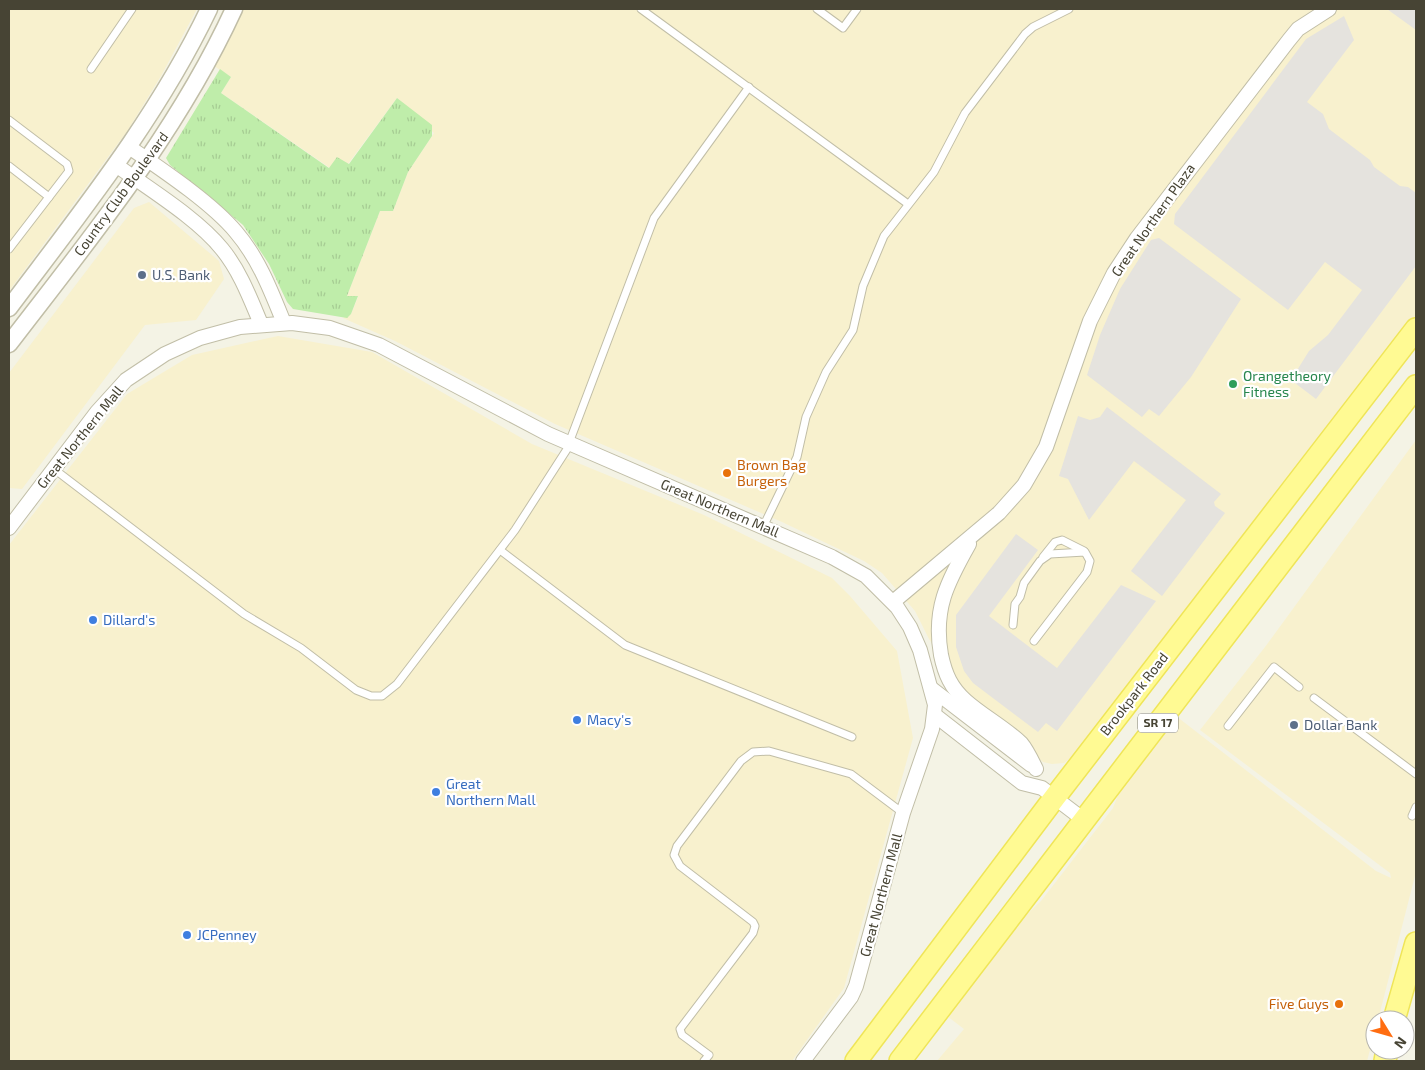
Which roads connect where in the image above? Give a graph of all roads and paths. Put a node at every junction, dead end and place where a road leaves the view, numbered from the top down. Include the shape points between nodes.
1 (132, 9) edge
2 (209, 9) edge
3 (234, 9) edge
4 (641, 9) edge
5 (817, 9) edge
6 (857, 9) edge
7 (1069, 9) edge
8 (1329, 9) edge
9 (91, 69) dead end
10 (749, 87) junction
11 (9, 120) edge
12 (129, 146) junction
13 (148, 160) junction
14 (116, 165) junction
15 (9, 166) edge
16 (135, 178) junction
17 (49, 197) junction
18 (908, 204) junction
19 (9, 249) edge
20 (9, 308) edge
21 (284, 323) junction
22 (261, 324) junction
23 (1416, 329) edge
24 (9, 344) edge
25 (1416, 386) edge
26 (570, 443) junction
27 (54, 469) junction
28 (12, 518) edge
29 (763, 527) junction
30 (974, 535) junction
31 (500, 550) junction
32 (1085, 552) junction
33 (1040, 562) junction
34 (893, 602) junction
35 (1012, 625) dead end
36 (1034, 641) dead end
37 (1299, 687) dead end
38 (932, 689) junction
39 (1314, 698) dead end
40 (936, 716) junction
41 (1228, 726) dead end
42 (852, 737) dead end
43 (1036, 769) junction
44 (1416, 774) edge
45 (1048, 792) junction
46 (1416, 808) edge
47 (903, 813) junction
48 (1412, 816) dead end
49 (1084, 820) junction
50 (1416, 942) edge
51 (1397, 1010) edge
52 (704, 1061) edge
53 (802, 1061) edge
54 (856, 1061) edge
55 (900, 1061) edge

1 - 9 lane
2 - 12 street, Country Club Boulevard via 189,50
3 - 13 street, Country Club Boulevard via 195,84
4 - 10 lane
5 - 6 lane via 843,28
7 - 18 lane via 1025,34 964,113 934,172
8 - 30 street, Great Northern Plaza via 1298,29 1126,252 1096,308 1042,454 1018,493
10 - 18 lane
10 - 26 lane via 654,218
11 - 17 lane via 68,167 69,171
12 - 13 street
12 - 14 street, Country Club Boulevard
13 - 16 street, Country Club Boulevard
13 - 21 street via 237,233 264,274
14 - 16 street
14 - 20 street, Country Club Boulevard
15 - 17 lane
16 - 22 street via 218,244 241,278
16 - 24 street, Country Club Boulevard
17 - 19 lane
18 - 29 lane via 882,240 862,291 853,330 826,372 806,417 798,457
21 - 22 street, Great Northern Mall
21 - 26 street, Great Northern Mall via 330,328 379,345 537,429
22 - 27 street, Great Northern Mall via 230,329 178,347 126,380
23 - 45 main road, Brookpark Road / SR 17
25 - 49 main road, SR 17
26 - 29 street, Great Northern Mall
26 - 31 lane
27 - 28 street, Great Northern Mall
27 - 31 lane via 252,620 301,648 356,690 372,696 387,694 397,684
29 - 34 street, Great Northern Mall via 847,563
30 - 34 street, Great Northern Plaza
30 - 43 street, Great Northern Plaza via 944,591 938,621 944,670 956,691 1022,744
31 - 42 lane via 625,645
32 - 33 lane via 1050,554
32 - 33 lane via 1062,540 1055,542
32 - 36 lane via 1090,561 1086,572
33 - 35 lane via 1024,583 1014,604
34 - 38 street, Great Northern Mall via 910,627
37 - 41 lane via 1274,667
38 - 40 street, Great Northern Mall
38 - 43 street
39 - 44 lane
40 - 45 street via 1022,783
40 - 47 street, Great Northern Mall
43 - 45 street
45 - 49 street
45 - 54 main road, Brookpark Road / SR 17
46 - 48 lane
47 - 52 lane via 847,772 769,751 753,752 741,761 677,846 674,855 680,866 755,926 753,933 680,1029 682,1035 709,1055
47 - 53 street, Great Northern Mall via 852,997
49 - 55 main road, SR 17
50 - 51 main road

